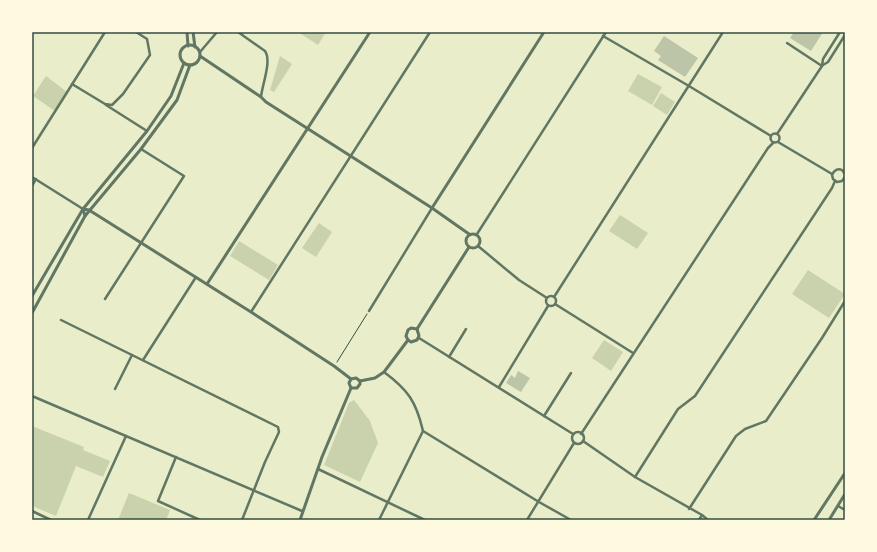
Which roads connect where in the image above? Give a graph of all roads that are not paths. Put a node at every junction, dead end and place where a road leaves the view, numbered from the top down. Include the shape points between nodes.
1 (105, 32) edge
2 (136, 32) edge
3 (187, 32) edge
4 (193, 32) edge
5 (218, 32) edge
6 (238, 32) edge
7 (370, 32) edge
8 (430, 32) edge
9 (544, 32) edge
10 (606, 32) edge
11 (723, 32) edge
12 (840, 32) edge
13 (845, 35) edge
14 (603, 36) junction
15 (787, 43) dead end
16 (188, 46) junction
17 (195, 46) junction
18 (200, 54) junction
19 (184, 63) junction
20 (190, 65) junction
21 (822, 66) junction
22 (72, 84) junction
23 (689, 86) junction
24 (260, 97) junction
25 (106, 104) junction
26 (308, 129) junction
27 (146, 130) junction
28 (777, 134) junction
29 (771, 136) junction
30 (778, 142) junction
31 (773, 143) junction
32 (32, 148) edge
33 (141, 149) junction
34 (351, 156) junction
35 (845, 165) edge
36 (842, 170) junction
37 (832, 174) junction
38 (32, 177) edge
39 (845, 177) edge
40 (36, 179) junction
41 (835, 181) junction
42 (32, 186) edge
43 (87, 204) junction
44 (432, 208) junction
45 (83, 209) junction
46 (89, 210) junction
47 (85, 216) junction
48 (470, 234) junction
49 (477, 234) junction
50 (141, 242) junction
51 (478, 246) junction
52 (469, 247) junction
53 (196, 277) junction
54 (207, 284) junction
55 (32, 296) edge
56 (554, 297) junction
57 (547, 298) junction
58 (104, 299) dead end
59 (845, 301) edge
60 (555, 304) junction
61 (548, 306) junction
62 (369, 311) road end
63 (251, 312) junction
64 (32, 313) edge
65 (61, 320) dead end
66 (466, 329) dead end
67 (417, 330) junction
68 (419, 338) junction
69 (408, 340) junction
70 (633, 353) junction
71 (132, 355) junction
72 (449, 357) junction
73 (143, 360) junction
74 (384, 372) junction
75 (571, 373) dead end
76 (351, 379) junction
77 (360, 381) junction
78 (351, 388) junction
79 (499, 388) junction
80 (115, 389) dead end
81 (32, 396) edge
82 (544, 416) junction
83 (423, 431) junction
84 (573, 434) junction
85 (581, 434) junction
86 (126, 436) junction
87 (583, 441) junction
88 (574, 443) junction
89 (176, 458) junction
90 (318, 468) junction
91 (845, 473) edge
92 (635, 477) junction
93 (254, 491) junction
94 (845, 494) edge
95 (388, 502) junction
96 (539, 502) junction
97 (838, 506) junction
98 (689, 509) junction
99 (845, 510) edge
100 (32, 511) edge
101 (302, 511) junction
102 (702, 515) junction
103 (51, 520) edge
104 (88, 520) edge
105 (200, 520) edge
106 (242, 520) edge
107 (300, 520) edge
108 (379, 520) edge
109 (425, 520) edge
110 (528, 520) edge
111 (571, 520) edge
112 (699, 520) edge
113 (708, 520) edge
114 (814, 520) edge
115 (829, 520) edge

1 - 22 street
2 - 25 street via 147,39 150,55 123,94 112,105
3 - 16 street
4 - 17 street
5 - 18 street
6 - 24 street via 268,54
7 - 26 street
8 - 34 street
9 - 44 street
10 - 14 street
11 - 23 street
12 - 21 street via 823,59
13 - 21 street via 828,62
14 - 23 street
14 - 49 street
15 - 21 street
16 - 17 street
16 - 19 street via 181,53
17 - 18 street
18 - 20 street via 197,62
18 - 24 street
19 - 20 street
19 - 27 street via 171,96
20 - 33 street via 177,100
21 - 28 street
22 - 25 street
22 - 32 street
23 - 29 street
23 - 56 street
24 - 26 street
25 - 27 street
26 - 34 street
26 - 54 street
27 - 43 street
28 - 29 street
28 - 30 street
29 - 31 street via 770,140
30 - 31 street
30 - 37 street
31 - 70 street
33 - 46 street
33 - 50 street via 184,176
34 - 44 street
34 - 63 street
35 - 36 street
36 - 37 street via 836,170
36 - 39 street
37 - 41 street
38 - 40 street
39 - 41 street via 839,182
40 - 42 street
40 - 45 street
41 - 92 street via 696,396 678,409
43 - 45 street
43 - 46 street
44 - 48 street
44 - 62 street
45 - 46 street
45 - 47 street
45 - 55 street
46 - 47 street
46 - 50 street
47 - 64 street
48 - 49 street
48 - 52 street via 466,240
49 - 51 street via 480,238
50 - 53 street
50 - 58 street
51 - 52 street
51 - 57 street via 519,280
52 - 67 street
53 - 54 street
53 - 73 street
54 - 63 street
56 - 57 street
56 - 60 street
57 - 61 street
59 - 98 street via 766,421 745,429 736,436
60 - 61 street
60 - 70 street
61 - 79 street
63 - 76 street
65 - 71 street
66 - 72 street
67 - 68 street
67 - 69 street via 408,330
68 - 69 street via 415,342
68 - 72 street
69 - 74 street
70 - 85 street
71 - 73 street
71 - 80 street
72 - 79 street
73 - 93 street via 278,427 279,432
74 - 77 street via 375,378
74 - 83 street via 412,399 419,413
75 - 82 street
76 - 77 street via 356,378
76 - 78 street
77 - 78 street via 357,388
78 - 90 street
79 - 82 street
81 - 86 street
82 - 84 street
83 - 95 street
83 - 96 street
84 - 85 street
84 - 88 street
85 - 87 street
86 - 89 street
86 - 104 street
87 - 88 street
87 - 92 street
88 - 96 street
89 - 93 street
89 - 105 street via 158,501
90 - 95 street
90 - 101 street
91 - 114 street
92 - 98 street
93 - 101 street
93 - 106 street
94 - 97 street
95 - 108 street
95 - 109 street
96 - 110 street
96 - 111 street
97 - 99 street
97 - 115 street
98 - 102 street
100 - 103 street
101 - 107 street
102 - 112 street
102 - 113 street

